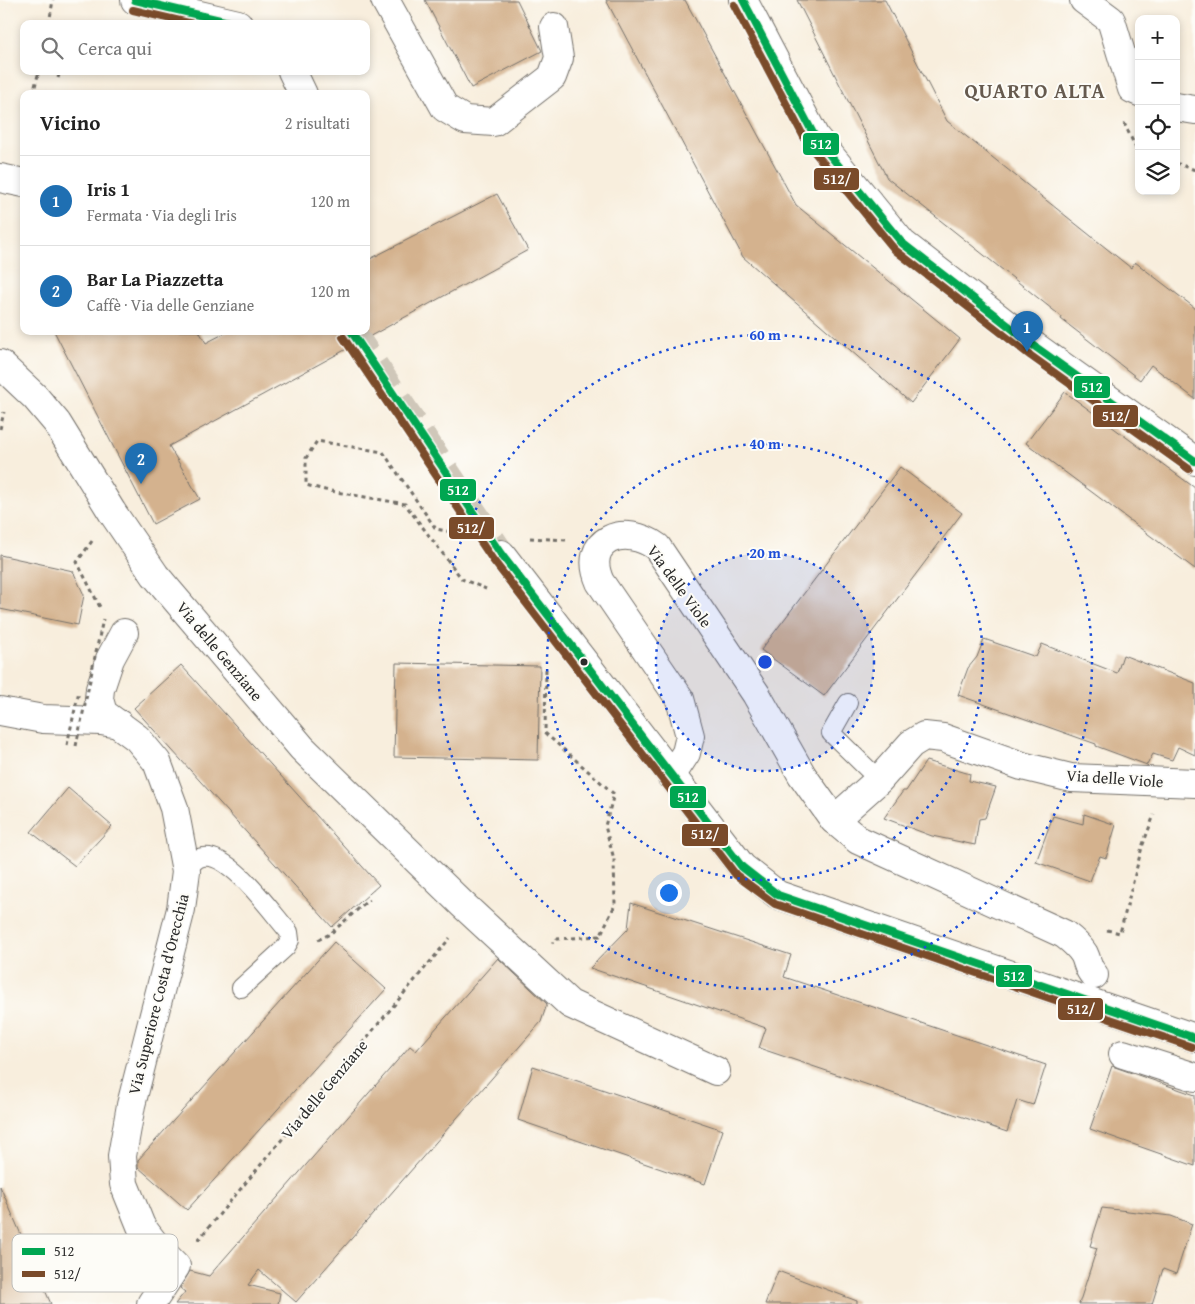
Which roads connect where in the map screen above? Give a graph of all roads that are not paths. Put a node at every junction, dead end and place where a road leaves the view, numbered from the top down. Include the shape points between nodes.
1 (135, 0) edge
2 (386, 0) edge
3 (744, 0) edge
4 (1084, 0) edge
5 (221, 20) edge
6 (554, 27) dead end
7 (294, 75) edge
8 (301, 90) edge
9 (1135, 90) edge
10 (1180, 108) edge
11 (1195, 110) edge
12 (0, 178) edge
13 (20, 182) edge
14 (0, 364) edge
15 (1195, 461) edge
16 (501, 554) tunnel mouth
17 (110, 622) road end
18 (848, 703) dead end
19 (0, 710) edge
20 (119, 724) junction
21 (671, 776) junction
22 (879, 780) junction
23 (1195, 783) edge
24 (834, 820) junction
25 (186, 871) junction
26 (1094, 975) dead end
27 (241, 988) dead end
28 (1195, 1038) edge
29 (1123, 1054) dead end
30 (716, 1071) dead end
31 (1195, 1077) edge
32 (147, 1234) edge
33 (159, 1292) edge
34 (151, 1304) edge

1 - 5 street
2 - 6 street via 445,108 465,120 494,122 552,77 559,58
3 - 15 street via 815,137 902,243 1037,348
4 - 9 street via 1111,20
7 - 8 street
10 - 11 street
12 - 13 street
14 - 30 street, Via delle Genziane via 57,422 155,575 302,748 570,1004
16 - 21 street
17 - 20 street, Via Superiore Costa d'Orecchia via 110,659 99,699 103,713
18 - 22 lane via 831,733
19 - 20 street via 43,719
20 - 25 street, Via Superiore Costa d'Orecchia via 137,738 157,762 174,808
21 - 24 street, Via delle Viole via 686,753 690,736 680,699 595,570 595,558 600,547 616,535 637,536 656,547 756,694 802,775
21 - 28 street via 742,867 778,895
22 - 23 street, Via delle Viole via 912,744 924,736 943,738 1022,766 1071,778
22 - 24 street, Via delle Viole
24 - 26 street, Via delle Viole via 858,840 1064,934 1077,945
25 - 27 lane via 201,857 220,859 233,868 289,932 290,940 276,958
25 - 32 street, Via Superiore Costa d'Orecchia via 181,909 131,1105 122,1156 124,1184
29 - 31 street
33 - 34 street, Via Superiore Costa d'Orecchia

